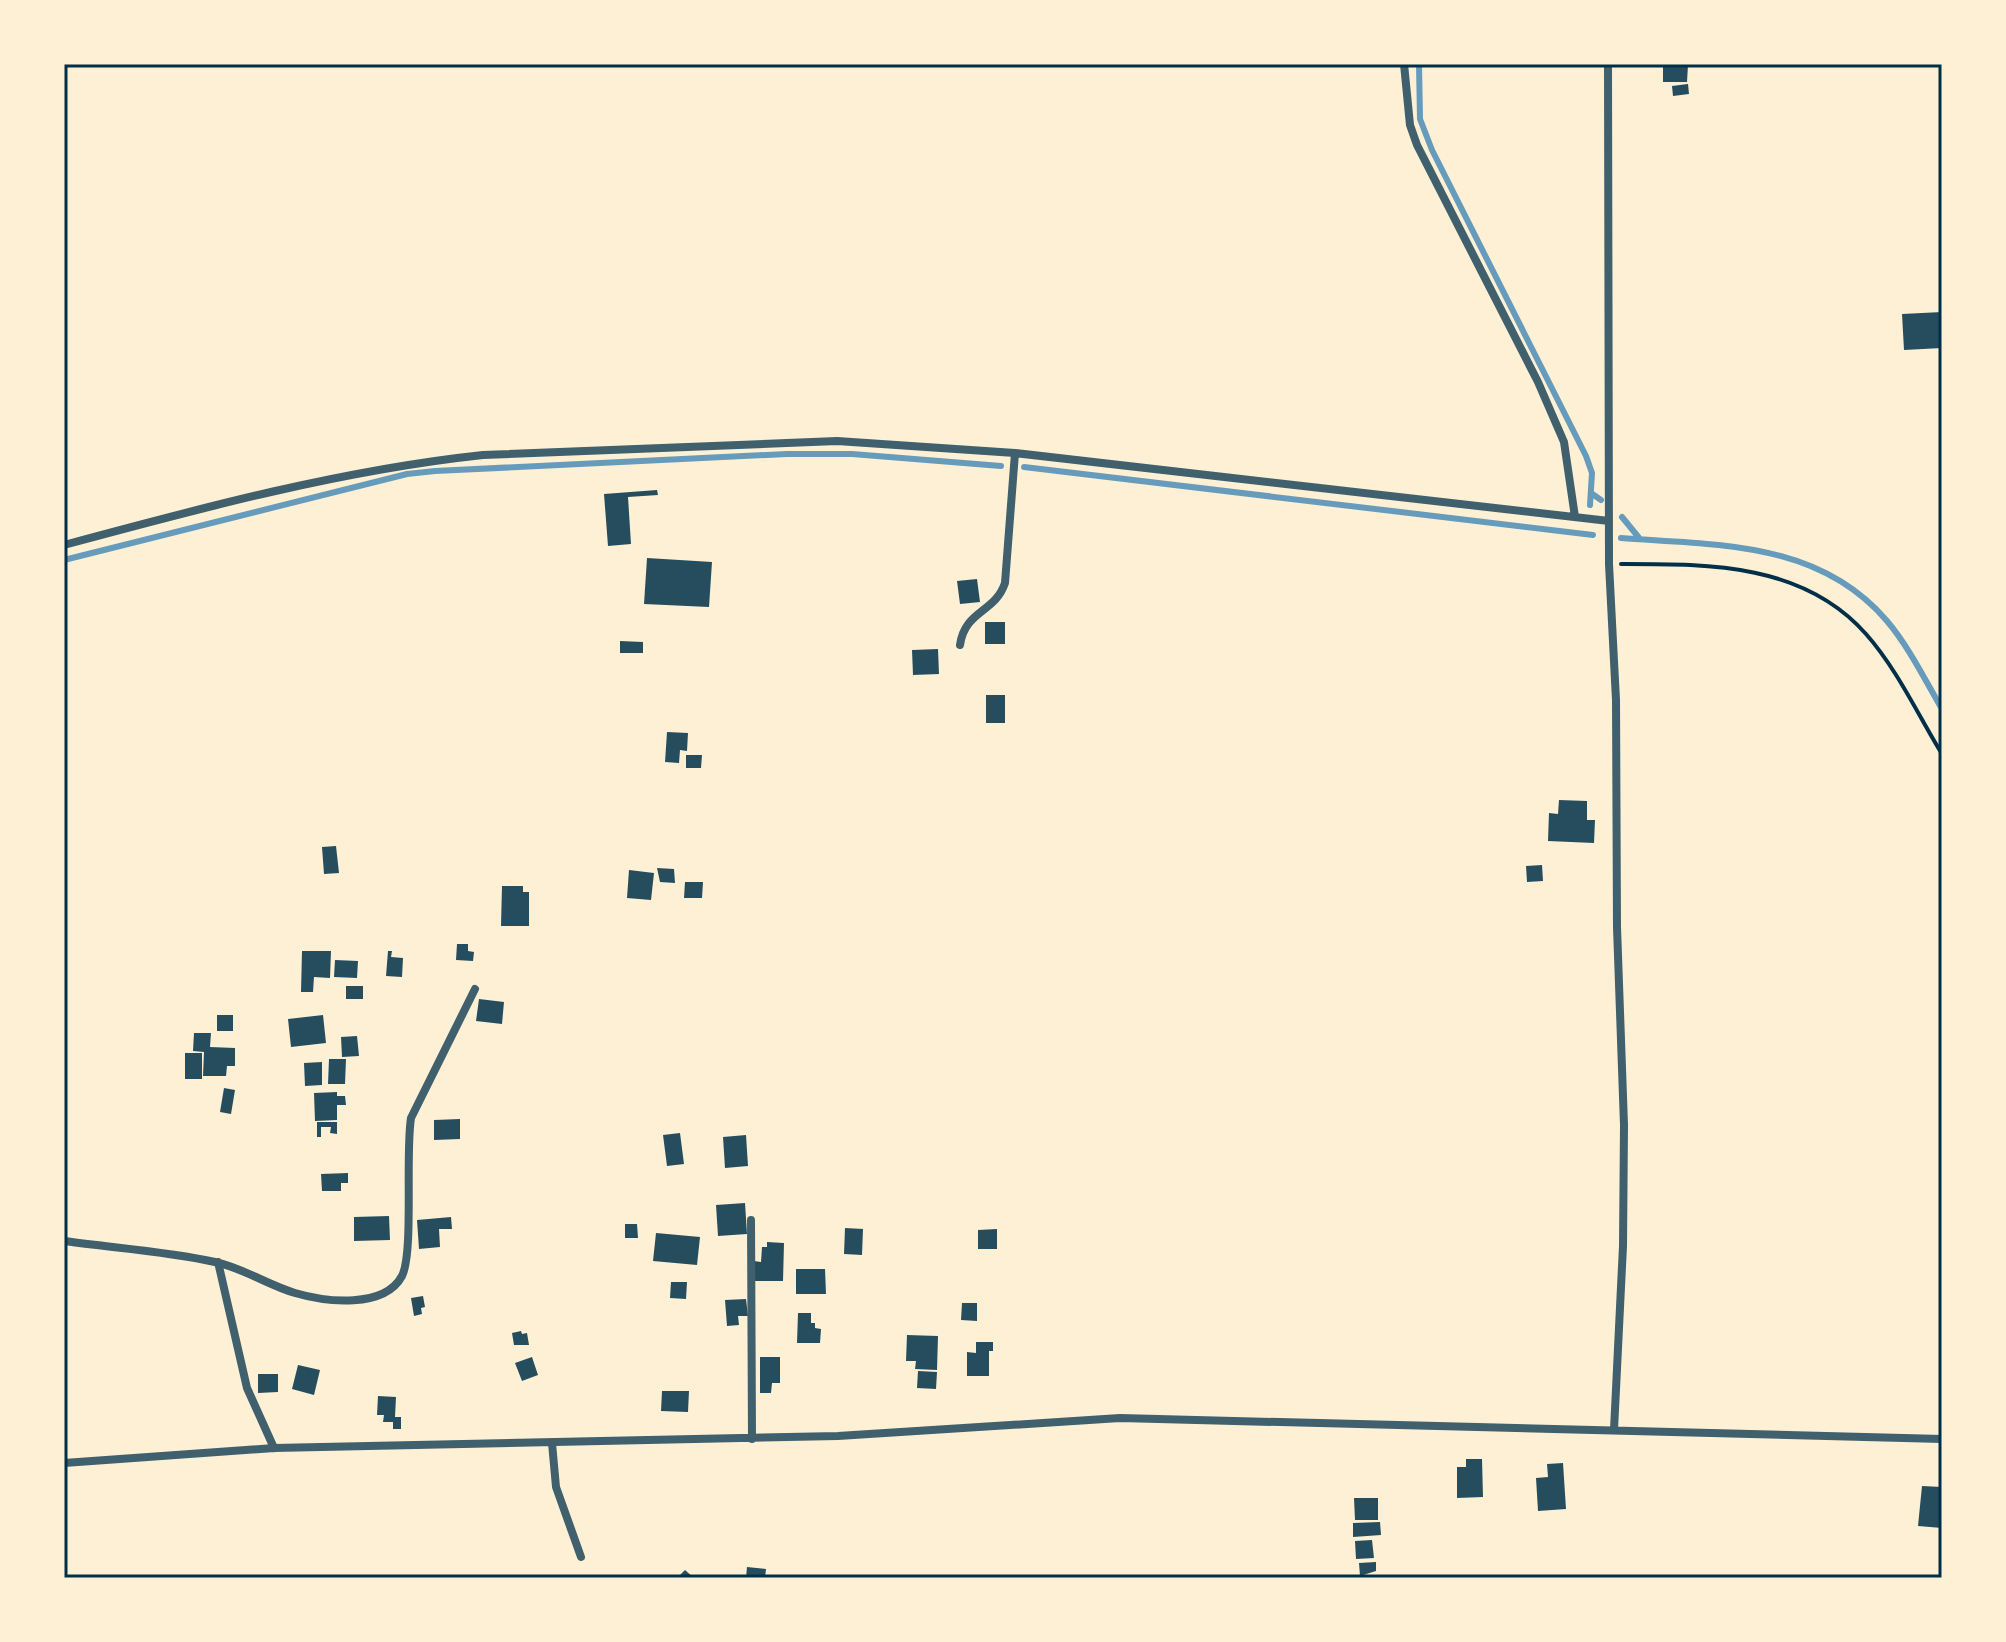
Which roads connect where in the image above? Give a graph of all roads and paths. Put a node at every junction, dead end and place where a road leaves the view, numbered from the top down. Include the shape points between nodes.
1 (1404, 64) edge
2 (1608, 64) edge
3 (1015, 453) junction
4 (1575, 517) junction
5 (1609, 521) junction
6 (64, 545) edge
7 (1609, 564) junction
8 (960, 645) dead end
9 (1942, 754) edge
10 (475, 989) dead end
11 (751, 1220) dead end
12 (64, 1241) edge
13 (218, 1262) junction
14 (1614, 1430) junction
15 (752, 1439) junction
16 (1942, 1439) edge
17 (552, 1443) junction
18 (274, 1448) junction
19 (64, 1463) edge
20 (581, 1557) dead end

1 - 4 street via 1417,145 1564,442
2 - 5 street
3 - 4 street
3 - 6 street via 837,441 483,455 362,473
3 - 8 street via 1005,583 996,600 965,626
4 - 5 street
5 - 7 street
7 - 9 path via 1730,566 1779,577 1807,591 1867,635
7 - 14 street via 1624,1125
10 - 13 street via 411,1118 406,1265 395,1286 372,1299 298,1294
11 - 15 street
12 - 13 street
13 - 18 street via 247,1388
14 - 15 street via 1120,1418
14 - 16 street
15 - 17 street
17 - 18 street
17 - 20 street via 556,1487
18 - 19 street

